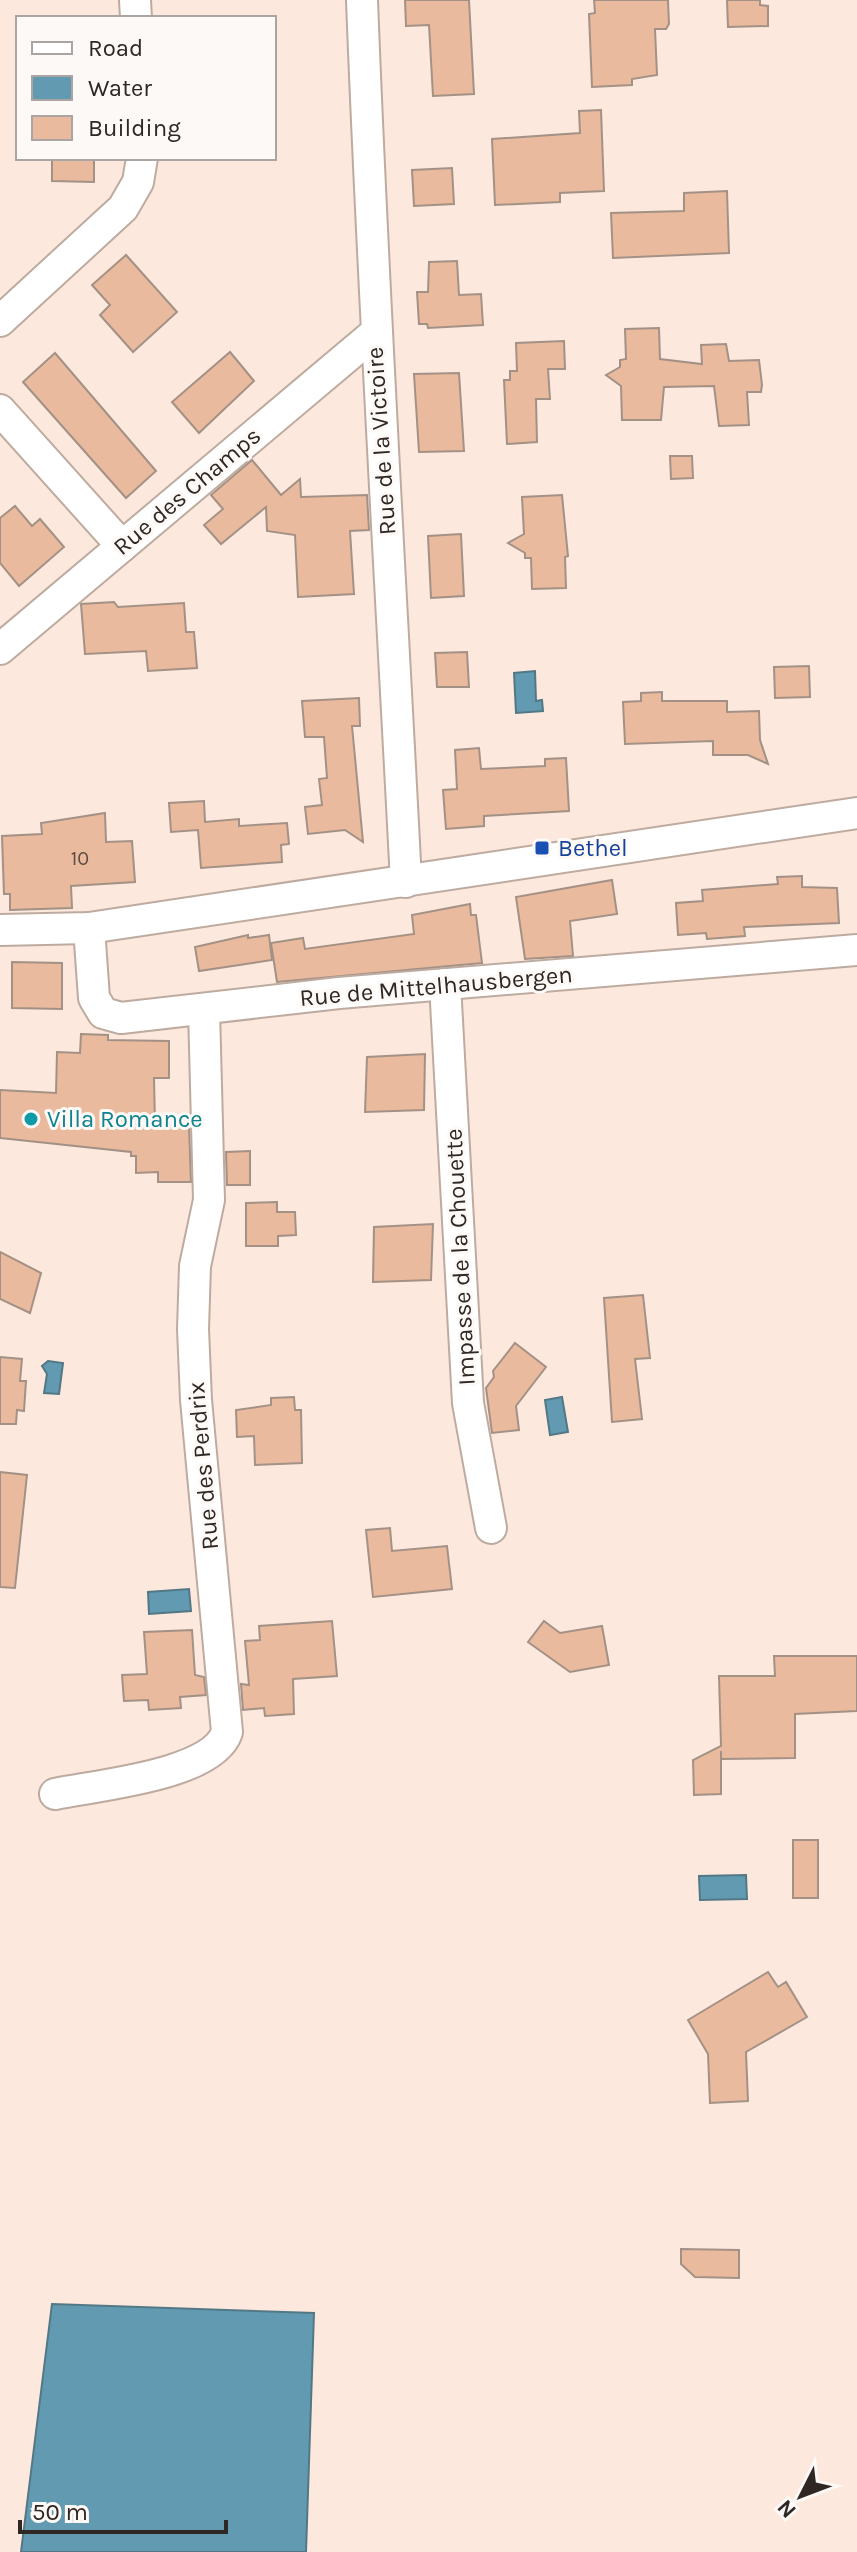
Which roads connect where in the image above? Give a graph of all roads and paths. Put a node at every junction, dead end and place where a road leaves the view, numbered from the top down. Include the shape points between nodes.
1 (362, 0) edge
2 (142, 160) edge
3 (0, 321) edge
4 (374, 334) junction
5 (0, 410) edge
6 (122, 546) junction
7 (0, 649) edge
8 (857, 813) edge
9 (406, 882) junction
10 (81, 929) junction
11 (0, 930) edge
12 (857, 950) edge
13 (445, 984) junction
14 (204, 1010) junction
15 (491, 1528) dead end
16 (55, 1794) dead end

1 - 4 street, Rue de la Victoire
2 - 3 street via 138,182 123,208
4 - 6 street, Rue des Champs
4 - 9 street, Rue de la Victoire
5 - 6 street
6 - 7 street, Rue des Champs
8 - 9 street
9 - 10 street
10 - 11 street
10 - 14 street, Rue de Mittelhausbergen via 94,998 103,1013 121,1018
12 - 13 street, Rue de Mittelhausbergen
13 - 14 street, Rue de Mittelhausbergen
13 - 15 street, Impasse de la Chouette via 468,1403
14 - 16 street, Rue des Perdrix via 209,1200 195,1266 193,1329 227,1732 223,1744 191,1766

